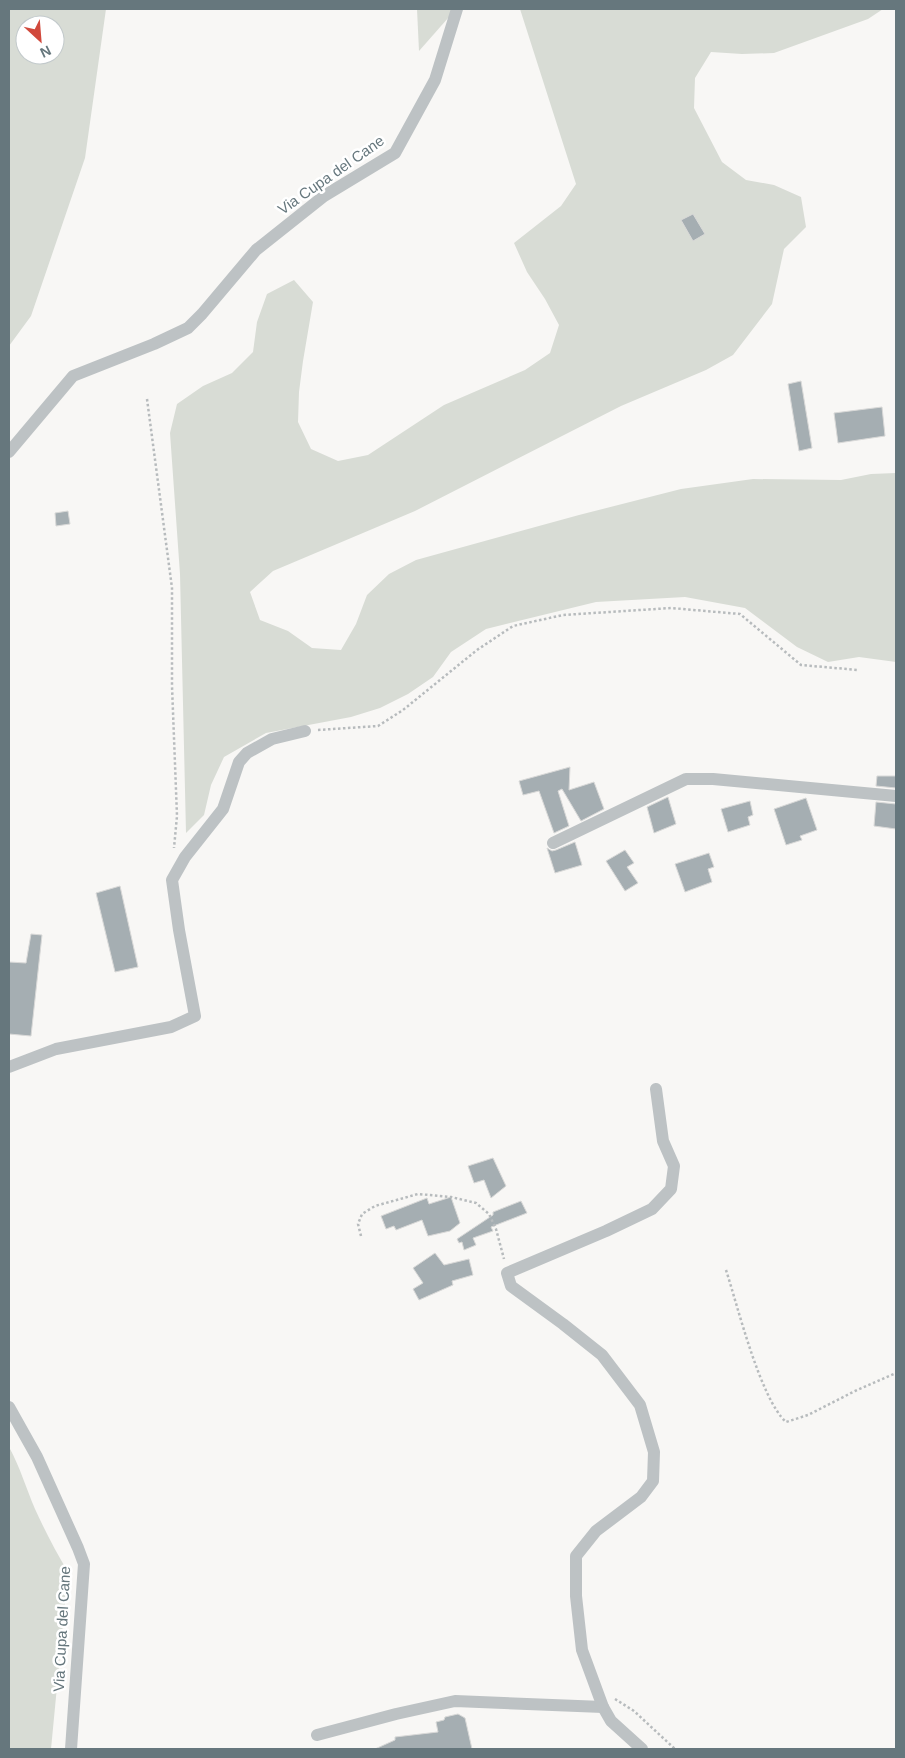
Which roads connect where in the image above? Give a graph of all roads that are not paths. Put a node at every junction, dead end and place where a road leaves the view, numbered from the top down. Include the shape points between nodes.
1 (457, 9) edge
2 (9, 452) edge
3 (305, 731) road end
4 (896, 796) edge
5 (552, 843) dead end
6 (9, 1067) edge
7 (656, 1089) dead end
8 (9, 1407) edge
9 (603, 1707) junction
10 (317, 1735) dead end
11 (71, 1749) edge
12 (642, 1749) edge

1 - 2 street, Via Cupa del Cane via 435,80 395,153 324,196 256,250 188,328 73,376
3 - 6 street via 272,740 247,753 239,762 223,809 185,857 172,880 195,1016 171,1027 56,1049
4 - 5 street via 686,779
7 - 9 street via 663,1141 674,1166 671,1189 652,1209 508,1273 511,1286 602,1355 640,1405 654,1452 654,1482 641,1497 596,1531 576,1556 576,1596 582,1650
8 - 11 street, Via Cupa del Cane via 37,1456 84,1564
9 - 10 street via 455,1701
9 - 12 street via 611,1721

